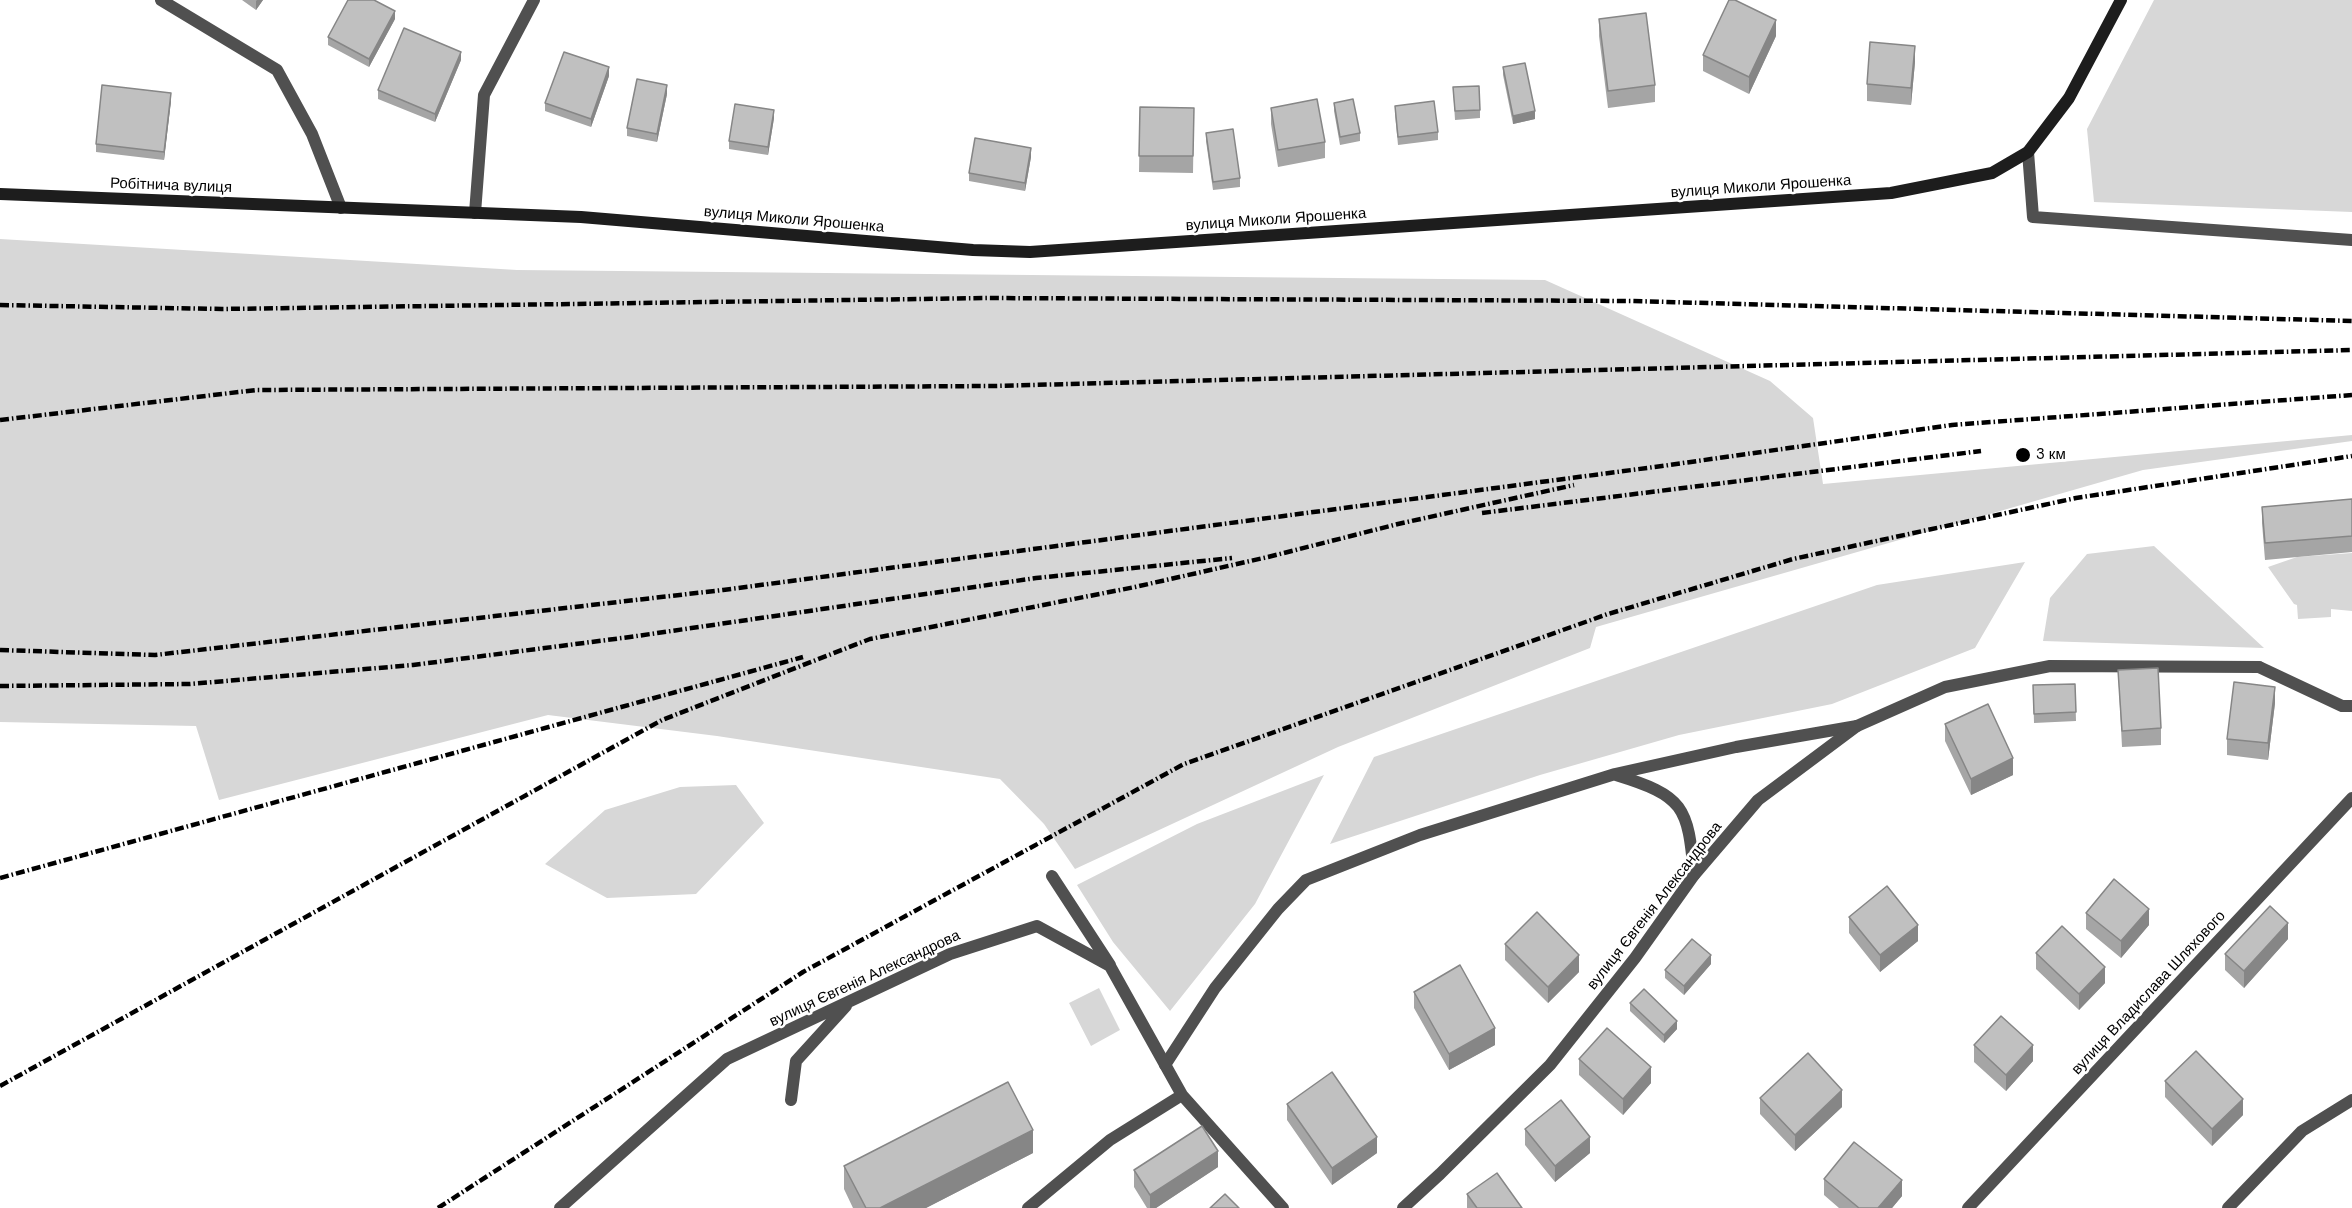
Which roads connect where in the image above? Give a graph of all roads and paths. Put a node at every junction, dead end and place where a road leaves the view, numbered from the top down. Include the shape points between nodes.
1 (162, 0) edge
2 (534, 0) edge
3 (2121, 0) edge
4 (2028, 152) junction
5 (0, 194) edge
6 (341, 208) junction
7 (475, 213) junction
8 (2352, 240) edge
9 (2352, 706) edge
10 (1857, 726) junction
11 (1615, 774) junction
12 (2352, 798) edge
13 (1694, 875) junction
14 (1052, 876) dead end
15 (1110, 966) junction
16 (851, 1001) junction
17 (1165, 1065) junction
18 (1182, 1095) junction
19 (791, 1100) dead end
20 (2352, 1100) edge
21 (560, 1208) edge
22 (1028, 1208) edge
23 (1283, 1208) edge
24 (1403, 1208) edge
25 (1968, 1208) edge
26 (2228, 1208) edge

1 - 6 street via 277,70 312,134
2 - 7 street via 484,95
3 - 4 street, вулиця Миколи Ярошенка via 2069,98
4 - 7 street, вулиця Миколи Ярошенка via 1992,172 1891,193 1030,252 581,217
4 - 8 street via 2033,217
5 - 6 street, Робітнича вулиця
6 - 7 street, вулиця Миколи Ярошенка
9 - 10 street, вулиця Євгенія Александрова via 2342,706 2259,667 2050,666 1945,687
10 - 11 street
10 - 13 street, вулиця Євгенія Александрова via 1758,800
11 - 13 street via 1670,796 1686,816
11 - 17 street via 1420,835 1306,880 1215,988
12 - 25 street, вулиця Владислава Шляхового
13 - 24 street, вулиця Євгенія Александрова via 1635,958 1550,1065
14 - 15 street
15 - 16 street, вулиця Євгенія Александрова via 1037,926 950,954
15 - 17 street
16 - 19 street via 796,1061
16 - 21 street, вулиця Євгенія Александрова via 728,1059
17 - 18 street
18 - 22 street via 1110,1140
18 - 23 street
20 - 26 street via 2302,1131

